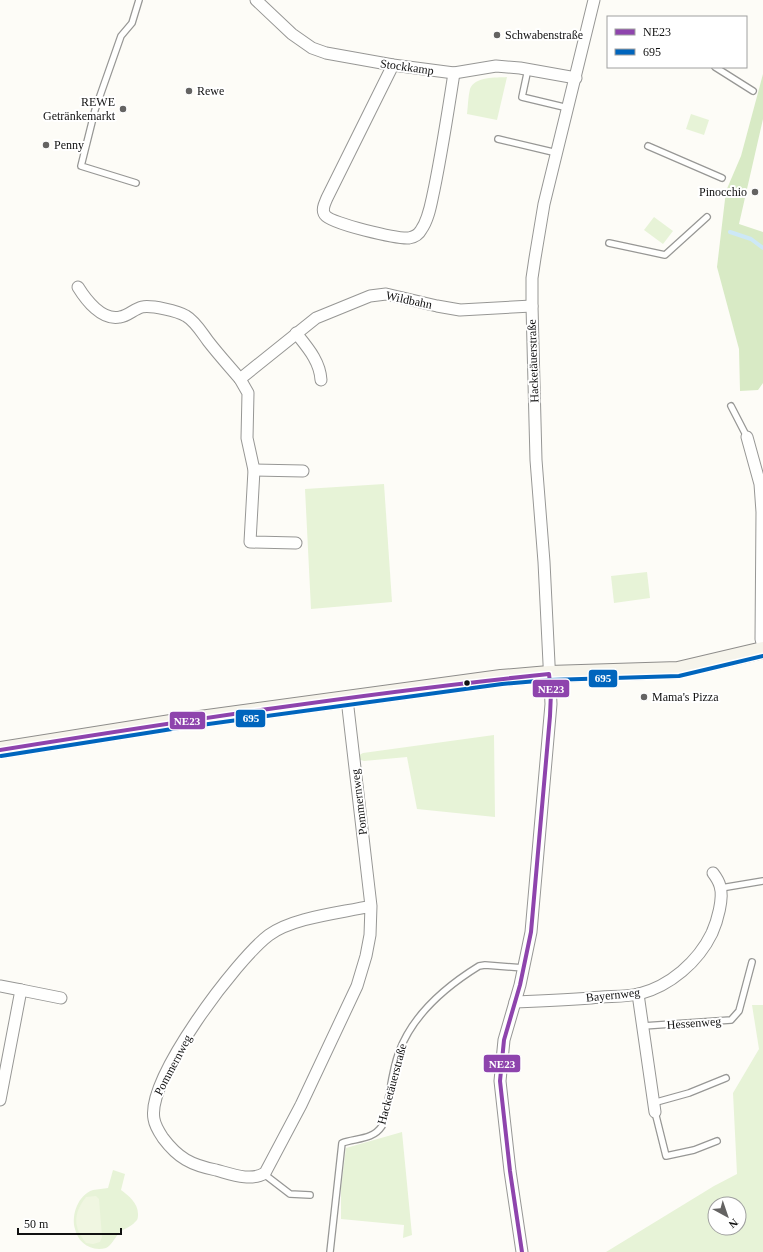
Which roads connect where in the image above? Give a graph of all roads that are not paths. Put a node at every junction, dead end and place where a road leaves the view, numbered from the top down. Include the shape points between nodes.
1 (139, 0) edge
2 (256, 0) edge
3 (594, 0) edge
4 (393, 66) junction
5 (717, 68) edge
6 (528, 69) junction
7 (454, 73) junction
8 (576, 78) junction
9 (753, 91) dead end
10 (568, 108) junction
11 (498, 139) dead end
12 (648, 146) dead end
13 (557, 153) junction
14 (722, 178) dead end
15 (136, 183) dead end
16 (707, 217) dead end
17 (609, 243) dead end
18 (78, 287) dead end
19 (532, 306) junction
20 (296, 333) junction
21 (240, 379) junction
22 (321, 380) dead end
23 (731, 406) dead end
24 (747, 437) joint
25 (254, 470) junction
26 (302, 470) dead end
27 (296, 543) dead end
28 (763, 646) edge
29 (763, 650) edge
30 (549, 674) junction
31 (347, 699) junction
32 (0, 750) edge
33 (713, 873) dead end
34 (763, 881) edge
35 (721, 888) junction
36 (371, 906) junction
37 (752, 962) dead end
38 (524, 968) junction
39 (0, 986) edge
40 (21, 990) junction
41 (638, 994) junction
42 (61, 998) dead end
43 (515, 1002) junction
44 (643, 1026) junction
45 (726, 1078) dead end
46 (0, 1100) edge
47 (654, 1107) junction
48 (717, 1141) dead end
49 (264, 1174) junction
50 (310, 1195) dead end
51 (330, 1252) edge
52 (522, 1252) edge

1 - 15 lane via 132,23 121,36 95,110 81,166
2 - 4 street, Stockkamp via 292,34 312,48
3 - 8 street, Hacketäuerstraße
4 - 7 street, Stockkamp
4 - 7 street via 323,211 332,220 370,232 402,238 410,238 419,233 427,217 439,166
5 - 9 lane
6 - 7 street, Stockkamp via 496,66
6 - 8 street, Stockkamp
6 - 10 lane via 522,96
8 - 10 street, Hacketäuerstraße
10 - 13 street, Hacketäuerstraße
11 - 13 lane
12 - 14 lane
13 - 19 street, Hacketäuerstraße via 539,231 532,278
16 - 17 lane via 665,255
18 - 21 street via 94,307 110,317 120,317 149,307 175,311 187,316
19 - 20 street, Wildbahn via 460,310 378,294 316,318
19 - 30 street, Hacketäuerstraße via 536,452
20 - 21 street, Wildbahn
20 - 22 street via 317,362
21 - 25 street via 248,393 247,438
23 - 24 lane
24 - 28 street via 760,484
25 - 26 street
25 - 27 street via 250,542
29 - 30 street via 678,670
30 - 31 street via 468,682
30 - 38 street, Hacketäuerstraße via 551,704 548,742 532,916
31 - 32 street
31 - 36 street, Pommernweg
33 - 35 street
34 - 35 lane
35 - 41 street, Bayernweg via 717,920 699,954 672,979
36 - 49 street, Pommernweg via 370,935 357,986 301,1105
36 - 49 street, Pommernweg via 297,922 278,930 264,940 236,969 204,1011 175,1057 153,1103 153,1118 158,1130 177,1154 199,1166 242,1176
37 - 44 lane, Hessenweg via 739,1011 731,1020
38 - 43 street, Hacketäuerstraße
38 - 51 lane, Hacketäuerstraße via 478,966 441,993 414,1022 398,1052 382,1126 373,1135 342,1143
39 - 40 street
40 - 42 street
40 - 46 street
41 - 43 street, Bayernweg
41 - 44 street
43 - 52 street, Hacketäuerstraße via 504,1040 500,1081
44 - 47 street
45 - 47 lane
47 - 48 lane via 666,1156 694,1150
49 - 50 lane via 290,1194

